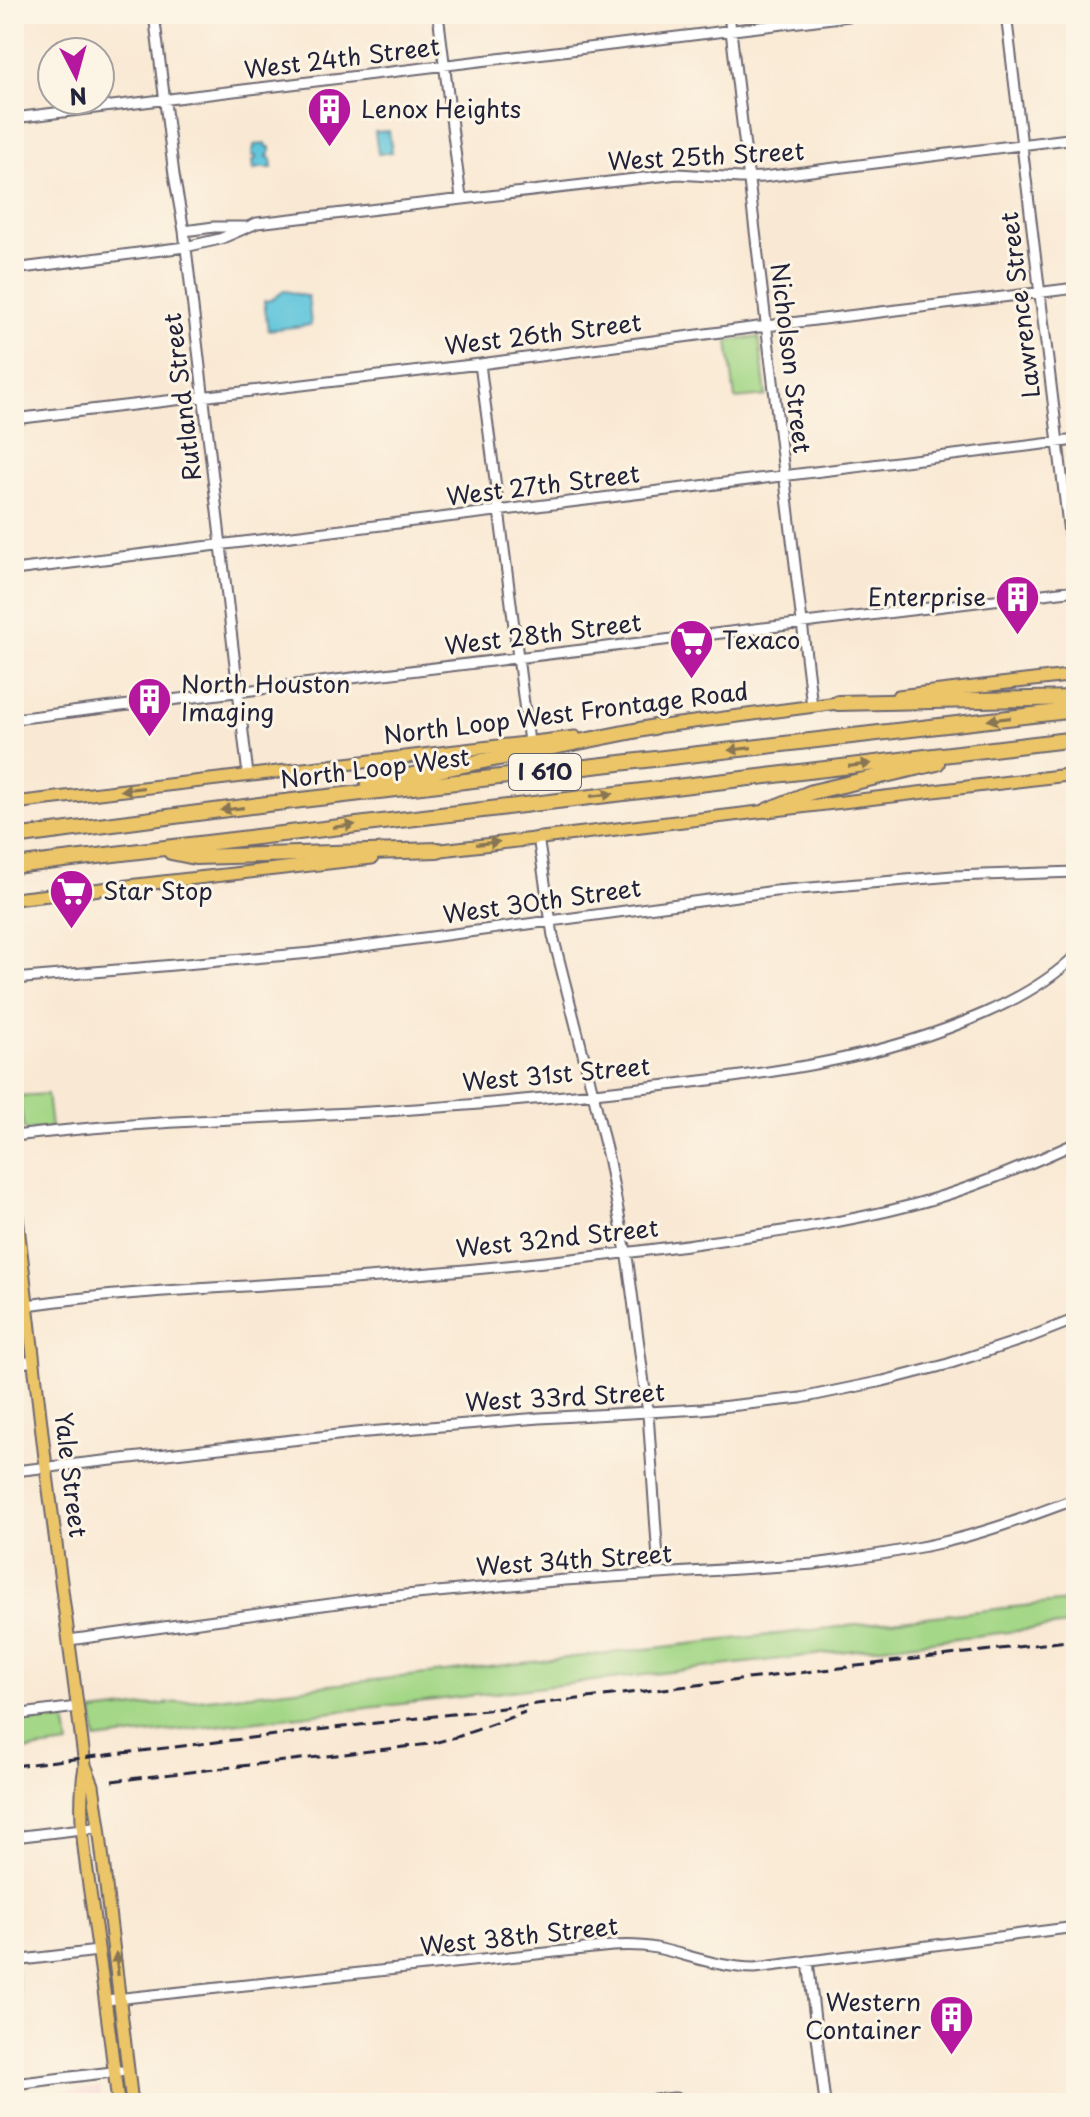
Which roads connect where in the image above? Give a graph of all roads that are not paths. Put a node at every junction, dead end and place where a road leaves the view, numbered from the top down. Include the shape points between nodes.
1 (154, 14) edge
2 (438, 14) edge
3 (729, 14) edge
4 (865, 14) edge
5 (1006, 14) edge
6 (731, 31) junction
7 (444, 67) junction
8 (165, 100) junction
9 (14, 118) edge
10 (1076, 138) edge
11 (1022, 145) junction
12 (748, 179) junction
13 (461, 198) junction
14 (244, 227) junction
15 (184, 231) junction
16 (185, 247) junction
17 (14, 269) edge
18 (1076, 288) edge
19 (1040, 293) junction
20 (767, 326) junction
21 (480, 364) junction
22 (202, 396) junction
23 (14, 419) edge
24 (1076, 440) edge
25 (1058, 442) junction
26 (785, 476) junction
27 (500, 511) junction
28 (221, 545) junction
29 (14, 570) edge
30 (1076, 590) edge
31 (803, 623) junction
32 (518, 658) junction
33 (1076, 675) edge
34 (238, 692) junction
35 (1076, 698) edge
36 (838, 703) junction
37 (812, 706) junction
38 (1076, 710) edge
39 (14, 719) edge
40 (654, 727) junction
41 (1076, 739) edge
42 (529, 742) junction
43 (1013, 746) junction
44 (1076, 774) edge
45 (248, 775) junction
46 (14, 803) edge
47 (267, 804) junction
48 (768, 810) junction
49 (15, 837) edge
50 (538, 837) junction
51 (155, 849) junction
52 (438, 850) junction
53 (17, 866) edge
54 (1076, 872) edge
55 (14, 899) edge
56 (550, 922) junction
57 (1076, 955) edge
58 (14, 979) edge
59 (593, 1093) junction
60 (14, 1136) edge
61 (1076, 1143) edge
62 (14, 1191) edge
63 (626, 1253) junction
64 (18, 1266) edge
65 (27, 1305) junction
66 (1076, 1319) edge
67 (34, 1361) junction
68 (14, 1364) edge
69 (648, 1413) junction
70 (46, 1467) junction
71 (14, 1471) edge
72 (1076, 1499) edge
73 (659, 1574) junction
74 (69, 1640) junction
75 (77, 1707) junction
76 (14, 1715) edge
77 (85, 1765) junction
78 (99, 1827) junction
79 (81, 1829) junction
80 (14, 1837) edge
81 (106, 1877) junction
82 (88, 1879) junction
83 (1076, 1927) edge
84 (98, 1951) junction
85 (14, 1961) edge
86 (808, 1961) junction
87 (120, 1999) junction
88 (106, 2000) junction
89 (127, 2070) junction
90 (114, 2072) junction
91 (14, 2084) edge
92 (118, 2103) edge
93 (132, 2103) edge
94 (625, 2103) edge
95 (688, 2103) edge
96 (825, 2103) edge

1 - 8 street, Rutland Street
2 - 7 street
3 - 6 street, Nicholson Street
4 - 6 street, West 24th Street
5 - 11 street, Lawrence Street
6 - 7 street, West 24th Street
6 - 12 street, Nicholson Street
7 - 8 street, West 24th Street
7 - 13 street
8 - 9 street, West 24th Street
8 - 15 street, Rutland Street
10 - 11 street, West 25th Street
11 - 12 street, West 25th Street
11 - 19 street, Lawrence Street
12 - 13 street, West 25th Street via 678,174
12 - 20 street, Nicholson Street
13 - 14 street, West 25th Street
14 - 15 street, West 25th Street
14 - 16 street, West 25th Street
15 - 16 street, Rutland Street
16 - 17 street, West 25th Street
16 - 22 street, Rutland Street
18 - 19 street, West 26th Street
19 - 20 street, West 26th Street
19 - 25 street, Lawrence Street
20 - 21 street, West 26th Street
20 - 26 street, Nicholson Street
21 - 22 street, West 26th Street
21 - 27 street
22 - 23 street, West 26th Street
22 - 28 street, Rutland Street
24 - 25 street, West 27th Street
25 - 26 street, West 27th Street
25 - 30 street, Lawrence Street
26 - 27 street, West 27th Street
26 - 31 street, Nicholson Street
27 - 28 street, West 27th Street
27 - 32 street
28 - 29 street, West 27th Street
28 - 34 street, Rutland Street
30 - 31 street, West 28th Street
31 - 32 street, West 28th Street
31 - 37 street, Nicholson Street
32 - 34 street, West 28th Street
32 - 42 street
33 - 36 main road, North Loop West Frontage Road
34 - 39 street, West 28th Street
34 - 45 street, Rutland Street
35 - 36 highway
36 - 37 main road, North Loop West Frontage Road
37 - 40 main road, North Loop West Frontage Road
38 -> 47 highway, North Loop West / I 610
40 - 42 main road, North Loop West Frontage Road
40 - 47 highway
41 - 43 highway, I 610
42 - 45 main road, North Loop West Frontage Road
43 - 48 highway via 812,792
51 -> 43 highway, I 610
44 - 48 main road
45 -> 46 main road, North Loop West Frontage Road
47 -> 49 highway, North Loop West / I 610
48 - 50 main road
52 -> 50 main road
50 - 56 street
51 - 52 highway via 195,857
51 - 53 highway, I 610
52 - 55 main road
54 - 56 street, West 30th Street via 775,891
56 - 58 street, West 30th Street via 311,953
56 - 59 street
57 - 59 street, West 31st Street via 1003,1005 885,1049 809,1067
59 - 60 street, West 31st Street
59 - 63 street
61 - 63 street, West 32nd Street via 914,1205 791,1230
62 - 64 main road, Yale Street
63 - 65 street, West 32nd Street
63 - 69 street
64 - 65 main road, Yale Street
65 - 67 main road, Yale Street
66 - 69 street, West 33rd Street via 945,1365 869,1384 770,1402
67 - 68 street
67 - 70 main road, Yale Street
69 - 70 street, West 33rd Street via 355,1433
69 - 73 street
70 - 71 street, West 33rd Street
70 - 74 main road, Yale Street
72 - 73 street, West 34th Street via 938,1544 877,1555
73 - 74 street, West 34th Street via 374,1598
74 - 75 main road, Yale Street
75 - 76 street
75 - 77 main road, Yale Street
77 - 78 main road, Yale Street
77 - 79 main road, Yale Street
78 - 79 street
78 - 81 main road, Yale Street
79 - 80 street
79 - 82 main road, Yale Street
81 - 82 main road
87 -> 81 main road, Yale Street
82 - 84 main road, Yale Street
83 - 86 street, West 38th Street
84 - 85 street
84 - 88 main road, Yale Street
86 - 87 street, West 38th Street via 738,1968 653,1947 612,1946
86 - 96 street
87 - 88 street, West 38th Street
87 - 89 main road, Yale Street
88 - 90 main road, Yale Street
89 - 90 street
89 - 93 main road, Yale Street
90 - 91 street
90 - 92 main road, Yale Street
94 - 95 street via 674,2098

